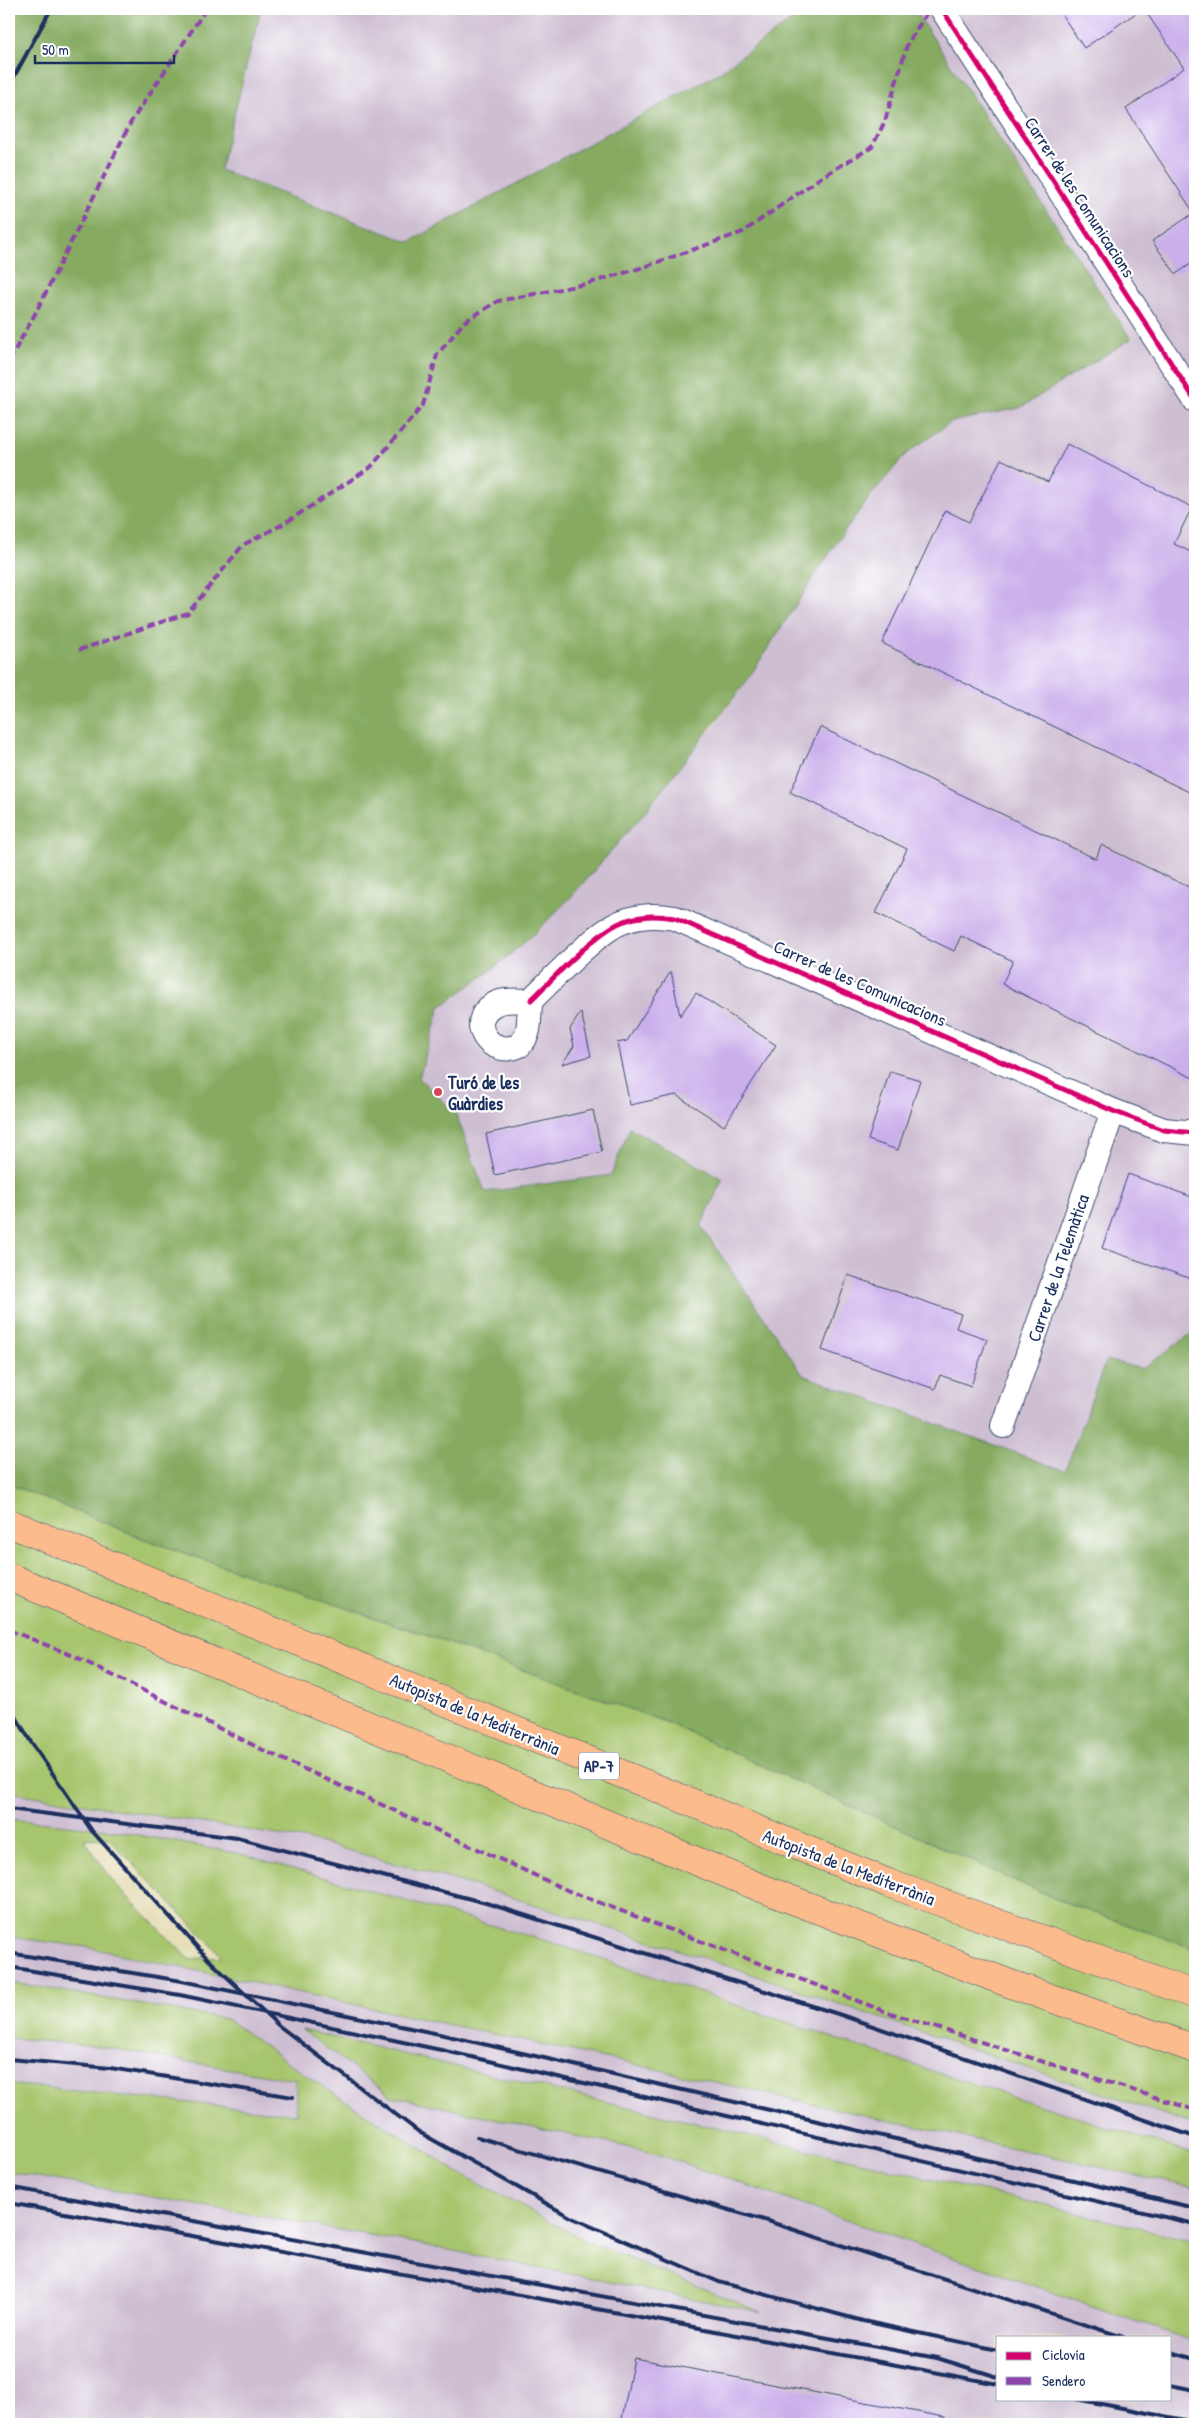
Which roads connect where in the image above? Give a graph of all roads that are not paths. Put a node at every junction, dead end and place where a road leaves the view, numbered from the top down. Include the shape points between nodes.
1 (942, 9) edge
2 (1195, 400) edge
3 (531, 1000) dead end
4 (1113, 1111) junction
5 (1195, 1133) edge
6 (1003, 1426) dead end
7 (9, 1522) edge
8 (9, 1577) edge
9 (1195, 1995) edge
10 (1195, 2049) edge

1 - 2 street, Carrer de les Comunicacions
3 - 4 street, Carrer de les Comunicacions via 620,922 655,915 675,918
4 - 5 street, Carrer de les Comunicacions via 1164,1130
4 - 6 street, Carrer de la Telemàtica
7 - 9 highway, Autopista de la Mediterrània / AP-7 via 888,1883
8 - 10 highway via 764,1889 1008,1984

